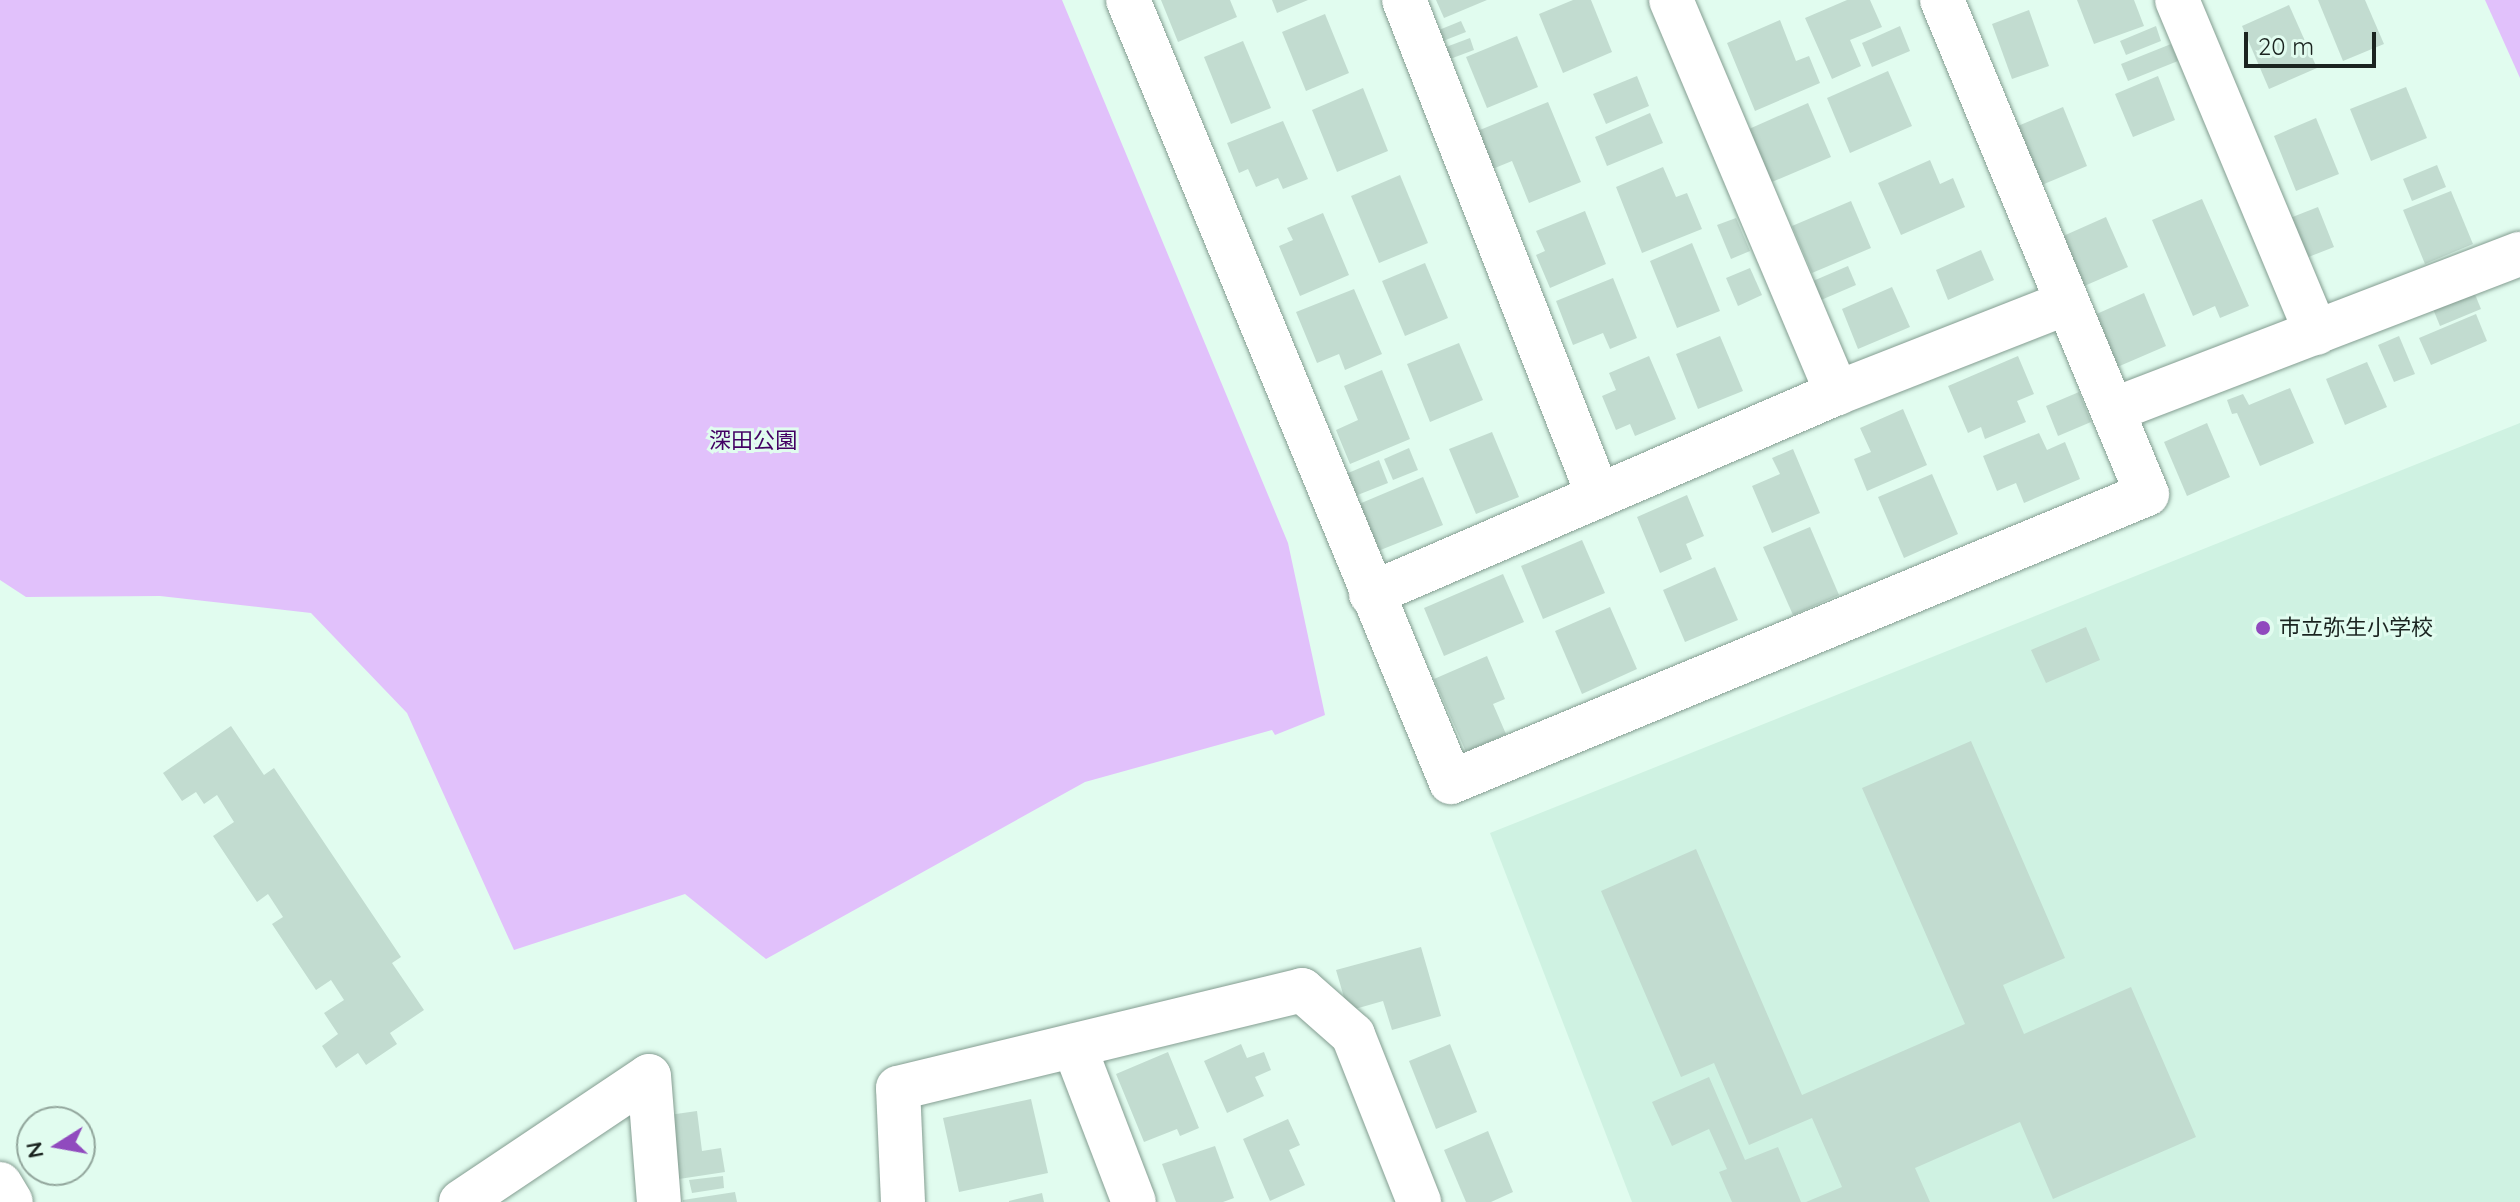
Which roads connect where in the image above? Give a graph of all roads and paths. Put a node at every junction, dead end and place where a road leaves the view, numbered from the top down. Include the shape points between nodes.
1 (1128, 0) edge
2 (1404, 0) edge
3 (1671, 0) edge
4 (1942, 0) edge
5 (2177, 0) edge
6 (2520, 254) edge
7 (2067, 303) junction
8 (2316, 333) junction
9 (1837, 393) junction
10 (2113, 410) junction
11 (1598, 495) junction
12 (1371, 594) junction
13 (1074, 1046) junction
14 (0, 1184) edge
15 (11, 1202) edge
16 (461, 1202) edge
17 (659, 1202) edge
18 (903, 1202) edge
19 (1134, 1202) edge
20 (1419, 1202) edge

1 - 12 street
2 - 11 street
3 - 9 street
4 - 7 street
5 - 8 street
6 - 8 street
7 - 9 street
7 - 10 street
8 - 10 street
9 - 11 street
10 - 12 street via 2147,494 1451,782
11 - 12 street
13 - 18 street via 898,1088
13 - 19 street
13 - 20 street via 1302,990 1353,1035
14 - 15 street
16 - 17 street via 649,1076

